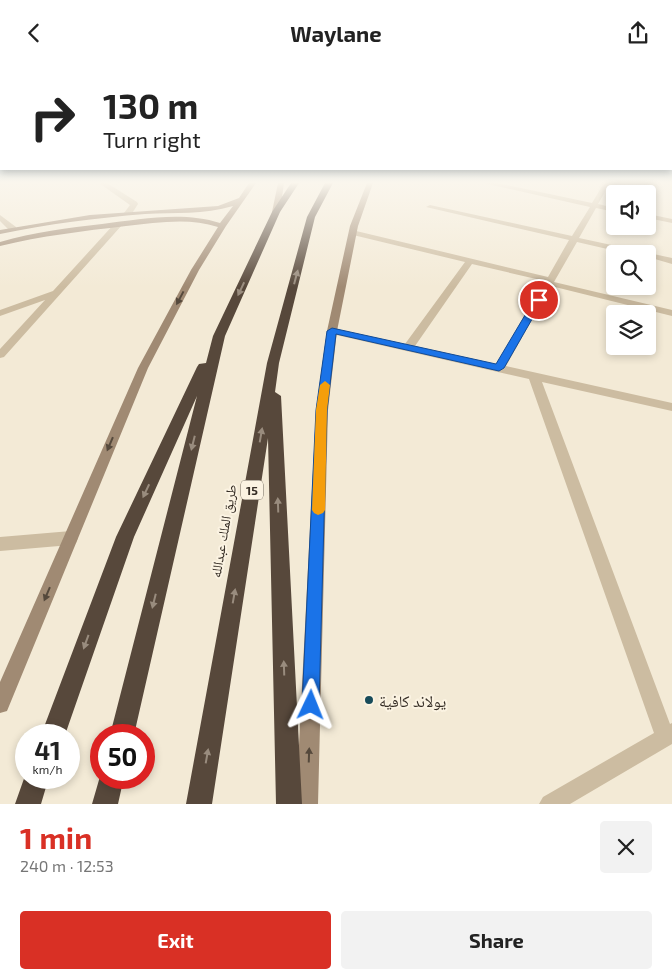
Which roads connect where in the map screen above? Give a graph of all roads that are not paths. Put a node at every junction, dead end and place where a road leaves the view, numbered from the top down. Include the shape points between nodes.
1 (0, 217) edge
2 (84, 217) edge
3 (124, 217) edge
4 (228, 217) edge
5 (273, 217) edge
6 (311, 217) edge
7 (357, 217) edge
8 (477, 217) edge
9 (587, 217) edge
10 (656, 218) edge
11 (672, 221) edge
12 (118, 225) junction
13 (222, 226) junction
14 (13, 229) junction
15 (0, 232) edge
16 (352, 232) junction
17 (574, 239) junction
18 (0, 243) edge
19 (606, 246) edge
20 (656, 257) edge
21 (470, 261) junction
22 (672, 261) edge
23 (549, 281) junction
24 (57, 292) junction
25 (0, 313) edge
26 (672, 313) edge
27 (332, 331) junction
28 (219, 336) junction
29 (408, 347) junction
30 (0, 355) edge
31 (273, 363) junction
32 (499, 368) junction
33 (534, 376) junction
34 (672, 407) edge
35 (71, 538) junction
36 (0, 544) edge
37 (0, 704) edge
38 (57, 724) edge
39 (125, 724) edge
40 (669, 735) edge
41 (33, 789) edge
42 (109, 789) edge
43 (28, 804) edge
44 (106, 804) edge
45 (199, 804) edge
46 (289, 804) edge
47 (307, 804) edge
48 (550, 804) edge

1 - 14 street
2 - 14 main road
3 - 12 main road
4 - 13 main road
5 -> 28 highway
31 -> 6 highway, طريق الملك عبدالله / 15
7 - 16 main road
8 - 17 street
9 - 17 street
10 - 11 street
12 - 13 main road via 188,220
12 - 18 main road
12 - 24 street
13 -> 35 main road via 143,368
14 - 15 main road
16 - 21 street
16 - 27 main road
17 - 19 street
17 - 23 street
20 - 22 street
21 - 23 street
21 - 29 street
23 - 26 street
23 - 32 street
24 - 25 street
24 - 30 street
27 - 29 street
47 -> 27 main road via 322,410
28 -> 38 highway via 125,537
28 -> 39 highway
29 - 32 street
45 -> 31 highway, طريق الملك عبدالله / 15
46 -> 31 highway
32 - 33 street
33 - 34 street
33 - 40 street
35 - 36 street
35 -> 37 main road
40 - 48 street
41 - 43 highway
42 - 44 highway

